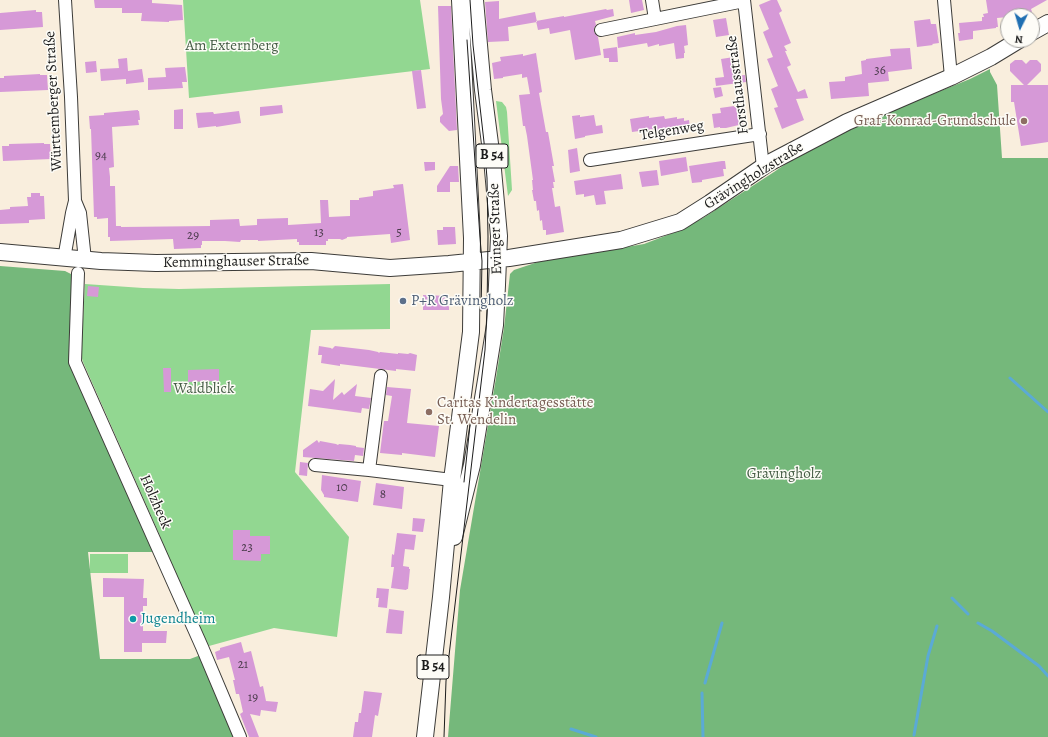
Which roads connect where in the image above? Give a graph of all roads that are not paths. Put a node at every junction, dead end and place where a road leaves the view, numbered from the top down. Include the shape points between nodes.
1 (65, 0) edge
2 (460, 0) edge
3 (475, 0) edge
4 (652, 0) edge
5 (744, 0) edge
6 (944, 0) edge
7 (655, 19) junction
8 (601, 30) dead end
9 (1006, 48) edge
10 (951, 77) junction
11 (760, 134) junction
12 (590, 160) dead end
13 (763, 167) junction
14 (75, 201) junction
15 (0, 252) edge
16 (64, 259) junction
17 (498, 259) junction
18 (472, 262) junction
19 (82, 267) junction
20 (381, 376) dead end
21 (315, 465) dead end
22 (369, 470) junction
23 (452, 480) junction
24 (441, 597) junction
25 (240, 737) edge
26 (425, 737) edge

1 - 14 street, Württemberger Straße
2 - 18 main road, Evinger Straße / B 54 via 470,168
3 - 17 main road, Evinger Straße / B 54 via 499,236
4 - 7 street
5 - 7 street
5 - 11 street, Forsthausstraße
6 - 10 street
7 - 8 street
9 - 10 main road, Grävingholzstraße
10 - 13 main road, Grävingholzstraße via 847,122
11 - 12 street, Telgenweg
11 - 13 street, Forsthausstraße
13 - 17 main road, Grävingholzstraße via 680,222 621,240
14 - 16 street, Württemberger Straße
14 - 19 street, Württemberger Straße via 80,213
15 - 16 main road, Kemminghauser Straße
16 - 19 main road, Kemminghauser Straße
17 - 18 main road, Grävingholzstraße
17 - 24 main road, Evinger Straße / B 54 via 495,325 485,388 472,465
18 - 19 main road, Kemminghauser Straße via 390,268 311,261 156,263
18 - 23 main road, Evinger Straße / B 54 via 471,332
19 - 25 street, Holzheck via 75,362
20 - 22 street
21 - 22 street
22 - 23 street
23 - 24 main road, Evinger Straße / B 54
24 - 26 main road, Evinger Straße / B 54

